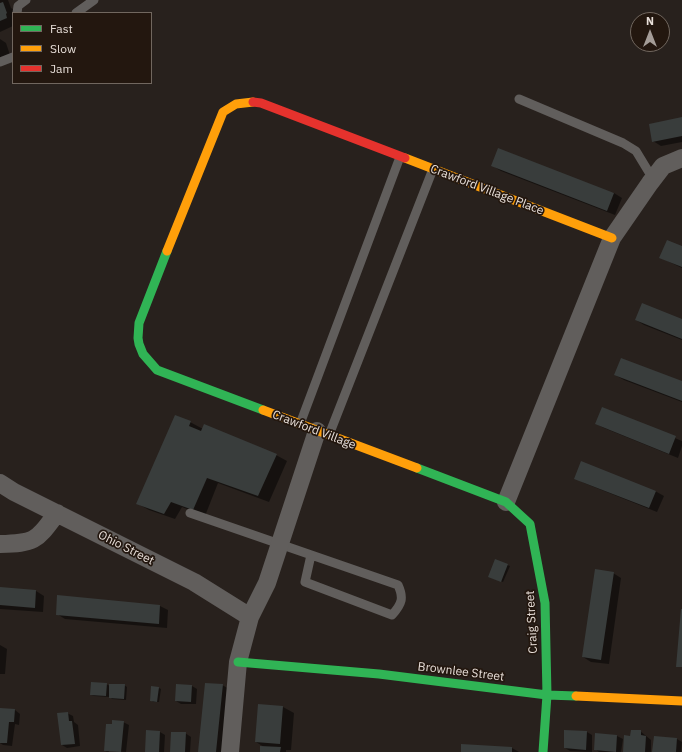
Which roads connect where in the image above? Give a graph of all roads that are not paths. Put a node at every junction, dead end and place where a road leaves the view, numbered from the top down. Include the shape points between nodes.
1 (26, 0) edge
2 (94, 0) edge
3 (17, 12) edge
4 (77, 12) edge
5 (12, 57) edge
6 (0, 62) edge
7 (519, 99) dead end
8 (261, 103) joint
9 (400, 157) junction
10 (682, 158) edge
11 (433, 169) junction
12 (653, 179) junction
13 (612, 238) junction
14 (300, 424) junction
15 (323, 433) junction
16 (0, 483) edge
17 (506, 502) junction
18 (190, 512) dead end
19 (58, 513) junction
20 (0, 544) edge
21 (280, 544) junction
22 (311, 555) junction
23 (250, 617) junction
24 (238, 662) junction
25 (546, 695) junction
26 (682, 701) edge
27 (230, 752) edge
28 (543, 752) edge

1 - 3 lane via 18,6
2 - 4 lane
5 - 6 lane
7 - 12 lane via 623,143 636,151
8 - 9 street, Crawford Village Place
8 - 14 street, Crawford Village via 247,101 232,104 223,112 139,323 137,338 142,353 157,370
9 - 11 street, Crawford Village Place
9 - 14 lane
10 - 12 street via 663,166
11 - 13 street, Crawford Village Place
11 - 15 lane
12 - 13 street
13 - 17 street
14 - 15 street, Crawford Village
15 - 17 street, Crawford Village
15 - 21 street
16 - 19 street, Ohio Street
17 - 25 street, Craig Street via 530,524 545,603
18 - 21 lane
19 - 20 street via 41,534 31,541
19 - 23 street, Ohio Street via 194,582
21 - 22 lane
21 - 23 street via 267,583
22 - 22 lane via 398,585 402,594 400,606 392,615 305,582
23 - 24 street
24 - 25 street, Brownlee Street via 379,674
24 - 27 street
25 - 26 street, Brownlee Street
25 - 28 street, Craig Street

